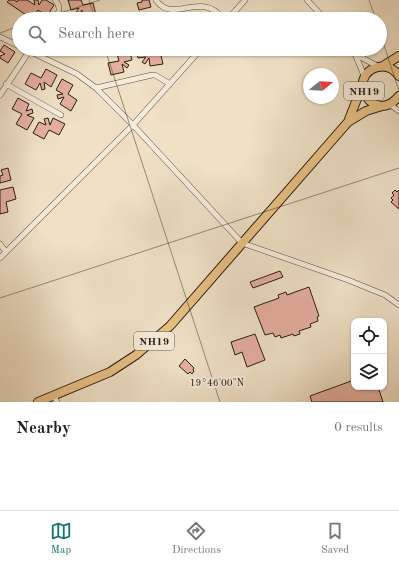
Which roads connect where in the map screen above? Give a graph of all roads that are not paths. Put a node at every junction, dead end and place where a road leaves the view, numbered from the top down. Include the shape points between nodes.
1 (55, 0) edge
2 (156, 0) edge
3 (207, 0) edge
4 (245, 0) edge
5 (307, 0) edge
6 (208, 7) junction
7 (59, 12) edge
8 (215, 12) edge
9 (234, 12) edge
10 (318, 12) edge
11 (0, 36) edge
12 (12, 42) edge
13 (24, 56) edge
14 (40, 56) edge
15 (195, 56) edge
16 (356, 56) edge
17 (359, 56) edge
18 (399, 56) edge
19 (381, 66) junction
20 (399, 76) edge
21 (364, 80) junction
22 (6, 84) junction
23 (170, 84) junction
24 (96, 88) junction
25 (0, 95) edge
26 (399, 96) edge
27 (386, 105) junction
28 (399, 111) edge
29 (61, 115) dead end
30 (348, 122) junction
31 (133, 125) junction
32 (242, 243) junction
33 (0, 244) edge
34 (6, 252) junction
35 (0, 258) edge
36 (399, 305) edge
37 (56, 399) edge
38 (38, 402) edge

1 - 7 street via 59,4
2 - 6 street via 160,6 168,9
3 - 6 street
4 - 9 street
5 - 10 street
6 - 8 street
11 - 12 street
13 - 22 street
14 - 24 street via 77,74
15 - 23 street
16 - 21 street
17 - 19 street
18 - 19 highway, NH19
19 - 20 highway, NH19 via 390,68
19 - 21 highway, NH19 via 369,71
21 - 27 highway, NH19 via 363,89 369,101
21 - 30 highway, NH19
22 - 25 street
22 - 29 street
23 - 24 street via 152,74
23 - 31 street
24 - 31 street
26 - 27 highway, NH19
27 - 28 street
27 - 30 highway, NH19 via 366,111
30 - 32 highway, NH19
31 - 32 street
31 - 34 street
32 - 36 street via 385,295
32 - 37 highway, NH19 via 154,341 110,372
33 - 34 street
34 - 35 street
37 - 38 highway, NH19

